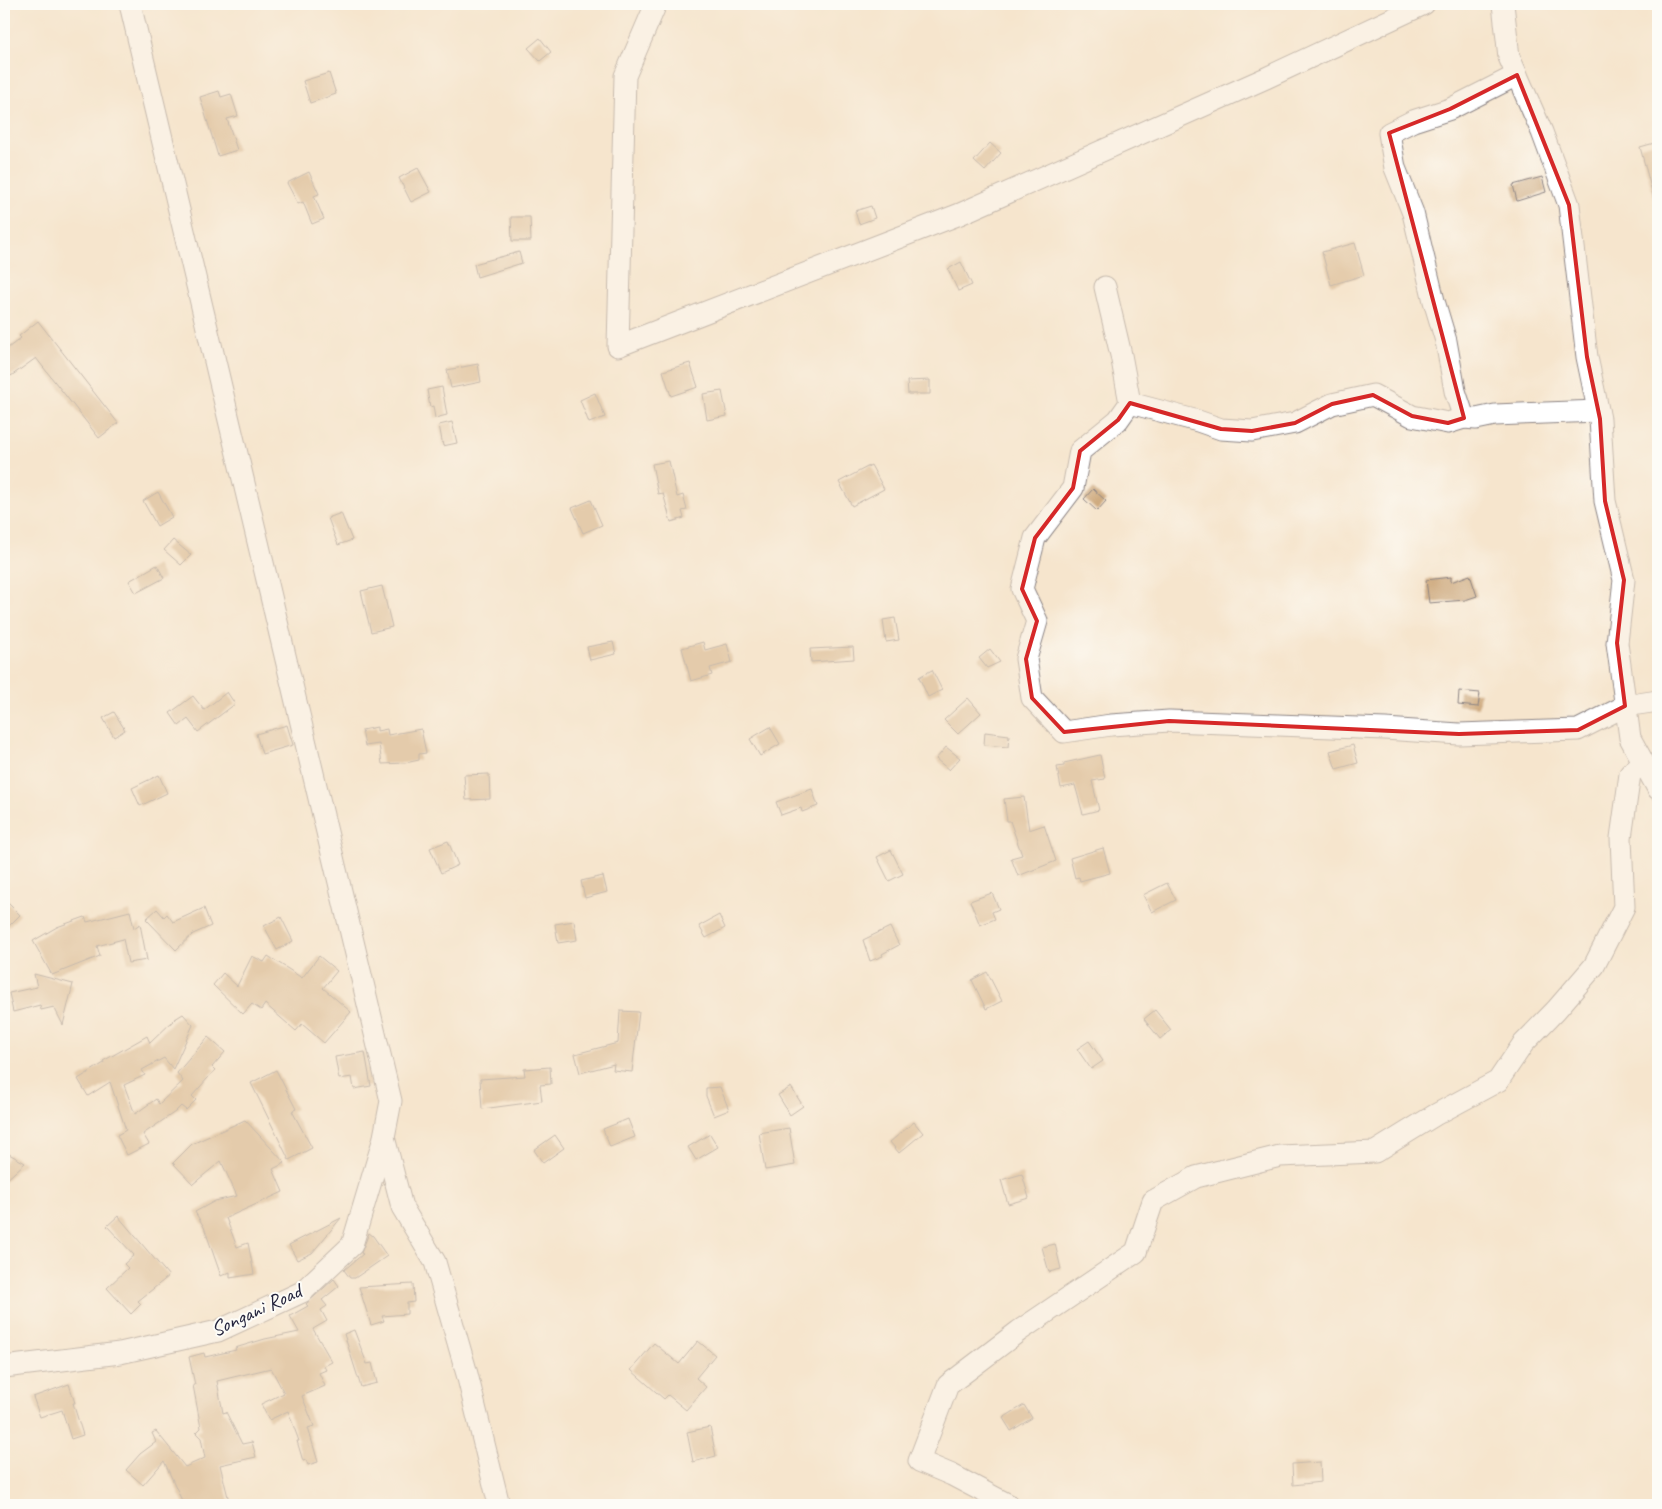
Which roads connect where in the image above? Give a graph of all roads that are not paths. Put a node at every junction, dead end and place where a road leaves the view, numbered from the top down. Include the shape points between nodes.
1 (130, 4) edge
2 (656, 4) edge
3 (1424, 4) edge
4 (1503, 4) edge
5 (1517, 75) junction
6 (1105, 287) dead end
7 (1130, 403) junction
8 (1598, 411) junction
9 (1464, 418) junction
10 (1658, 701) edge
11 (1625, 706) junction
12 (1643, 762) junction
13 (1658, 789) edge
14 (384, 1137) junction
15 (4, 1366) edge
16 (499, 1505) edge
17 (1009, 1505) edge

1 - 14 street, Songani Road via 391,1101
2 - 3 street via 626,76 618,346 960,214
4 - 5 street via 1509,57
5 - 8 street via 1569,205 1587,357
5 - 9 street via 1450,109 1389,133 1395,168 1413,214
6 - 7 street
7 - 9 street via 1221,430 1252,431 1295,423 1332,404 1373,395 1412,416 1448,423
7 - 11 street via 1118,420 1080,451 1073,488 1035,538 1022,589 1037,621 1026,659 1032,698 1064,732 1169,721 1459,734 1578,730
8 - 9 street
8 - 11 street via 1605,501 1624,580 1617,643
10 - 11 street
11 - 12 street via 1630,738
12 - 13 street
12 - 17 street via 1630,774 1621,838 1624,907 1594,966 1523,1044 1498,1081 1375,1152 1280,1156 1196,1177 1153,1201 1136,1252 1019,1331 948,1385 919,1461
14 - 15 street, Songani Road via 352,1245 302,1292 218,1331 120,1353
14 - 16 street via 402,1207 435,1262

